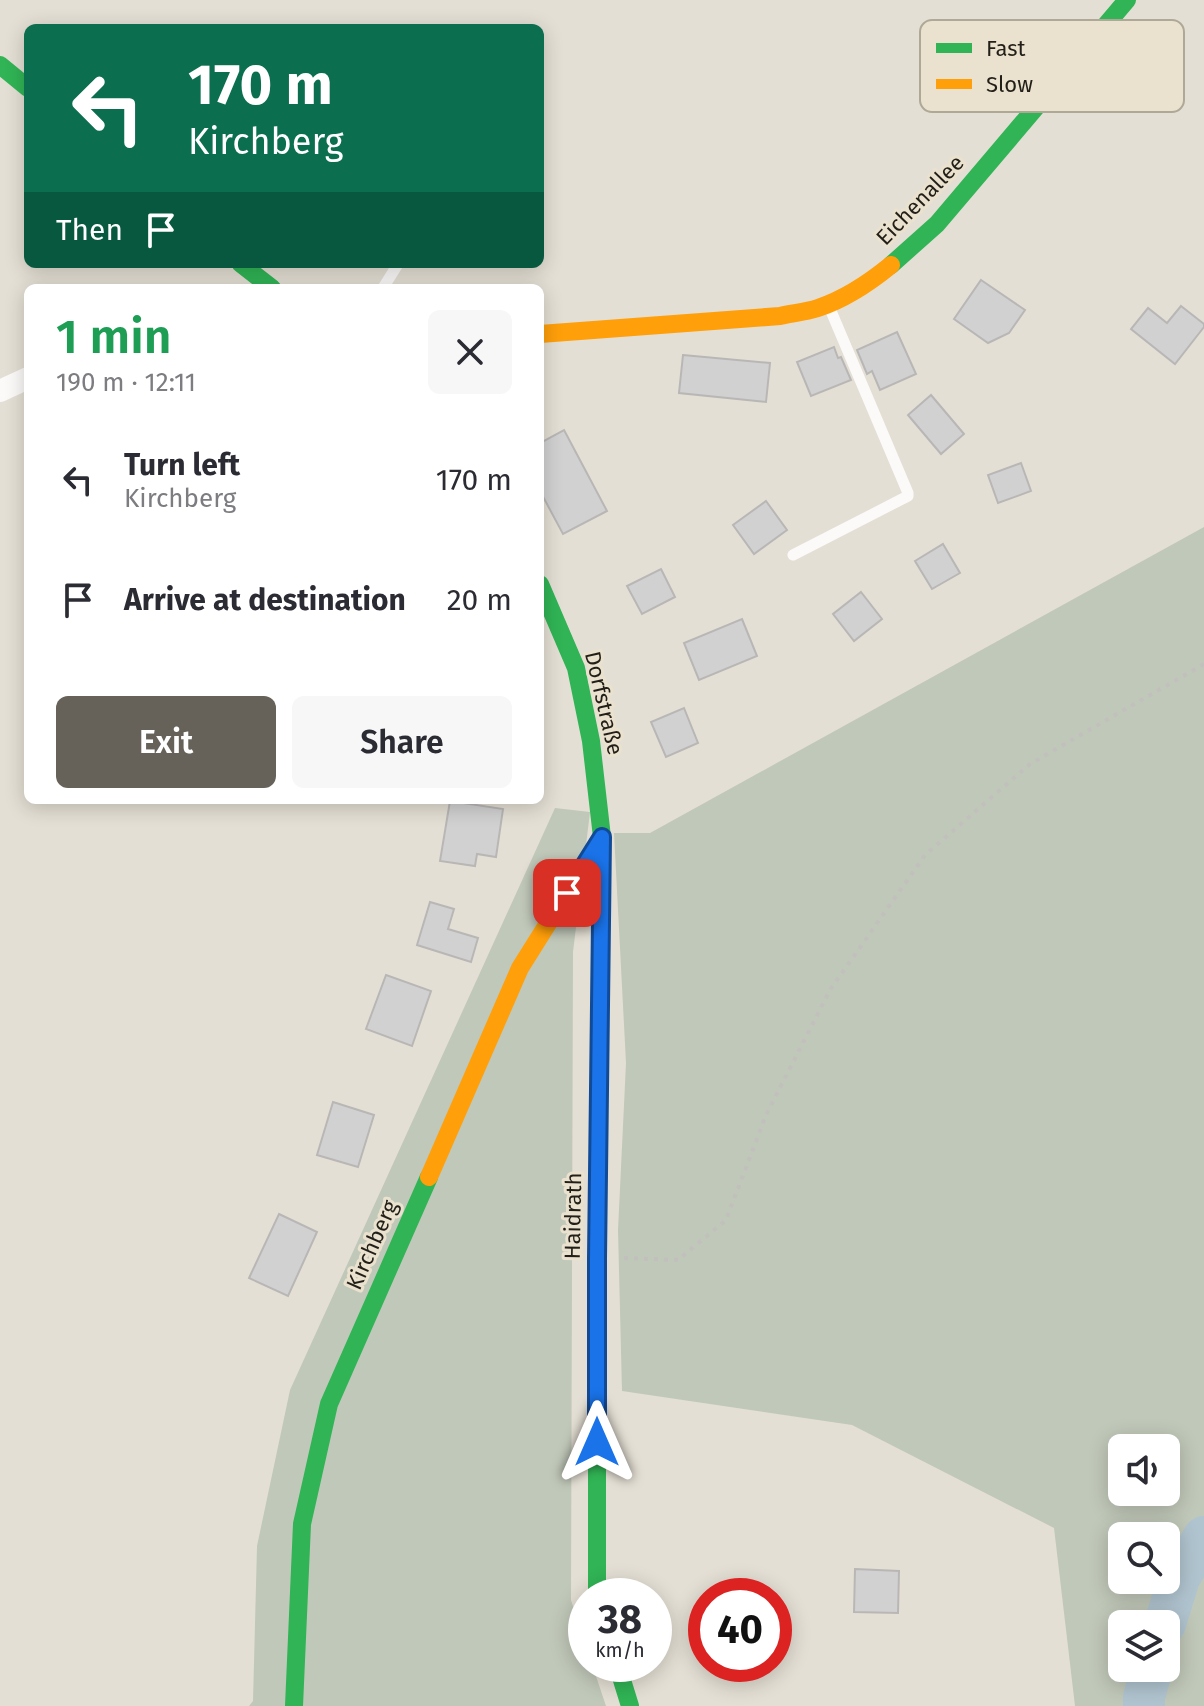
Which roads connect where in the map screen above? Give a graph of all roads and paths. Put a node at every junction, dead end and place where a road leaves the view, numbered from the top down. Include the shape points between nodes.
1 (1127, 0) edge
2 (1110, 20) edge
3 (0, 65) edge
4 (24, 85) edge
5 (1031, 112) edge
6 (245, 268) edge
7 (259, 284) edge
8 (828, 303) junction
9 (544, 334) edge
10 (24, 380) edge
11 (0, 391) edge
12 (793, 555) dead end
13 (544, 593) edge
14 (1204, 664) edge
15 (602, 837) junction
16 (597, 1258) junction
17 (597, 1578) edge
18 (623, 1682) edge
19 (294, 1706) edge
20 (630, 1706) edge

1 - 2 street, Eichenallee
3 - 4 street
5 - 8 street, Eichenallee via 910,251 879,276
6 - 7 street
8 - 9 street, Eichenallee via 780,316
8 - 12 lane via 908,496
10 - 11 street
13 - 15 street, Dorfstraße via 576,668
14 - 16 path via 1030,764 925,855 830,990 766,1115 726,1220 678,1260
15 - 16 street, Haidrath
15 - 19 street, Kirchberg via 520,968 329,1404 302,1524
16 - 17 street, Haidrath
18 - 20 street

